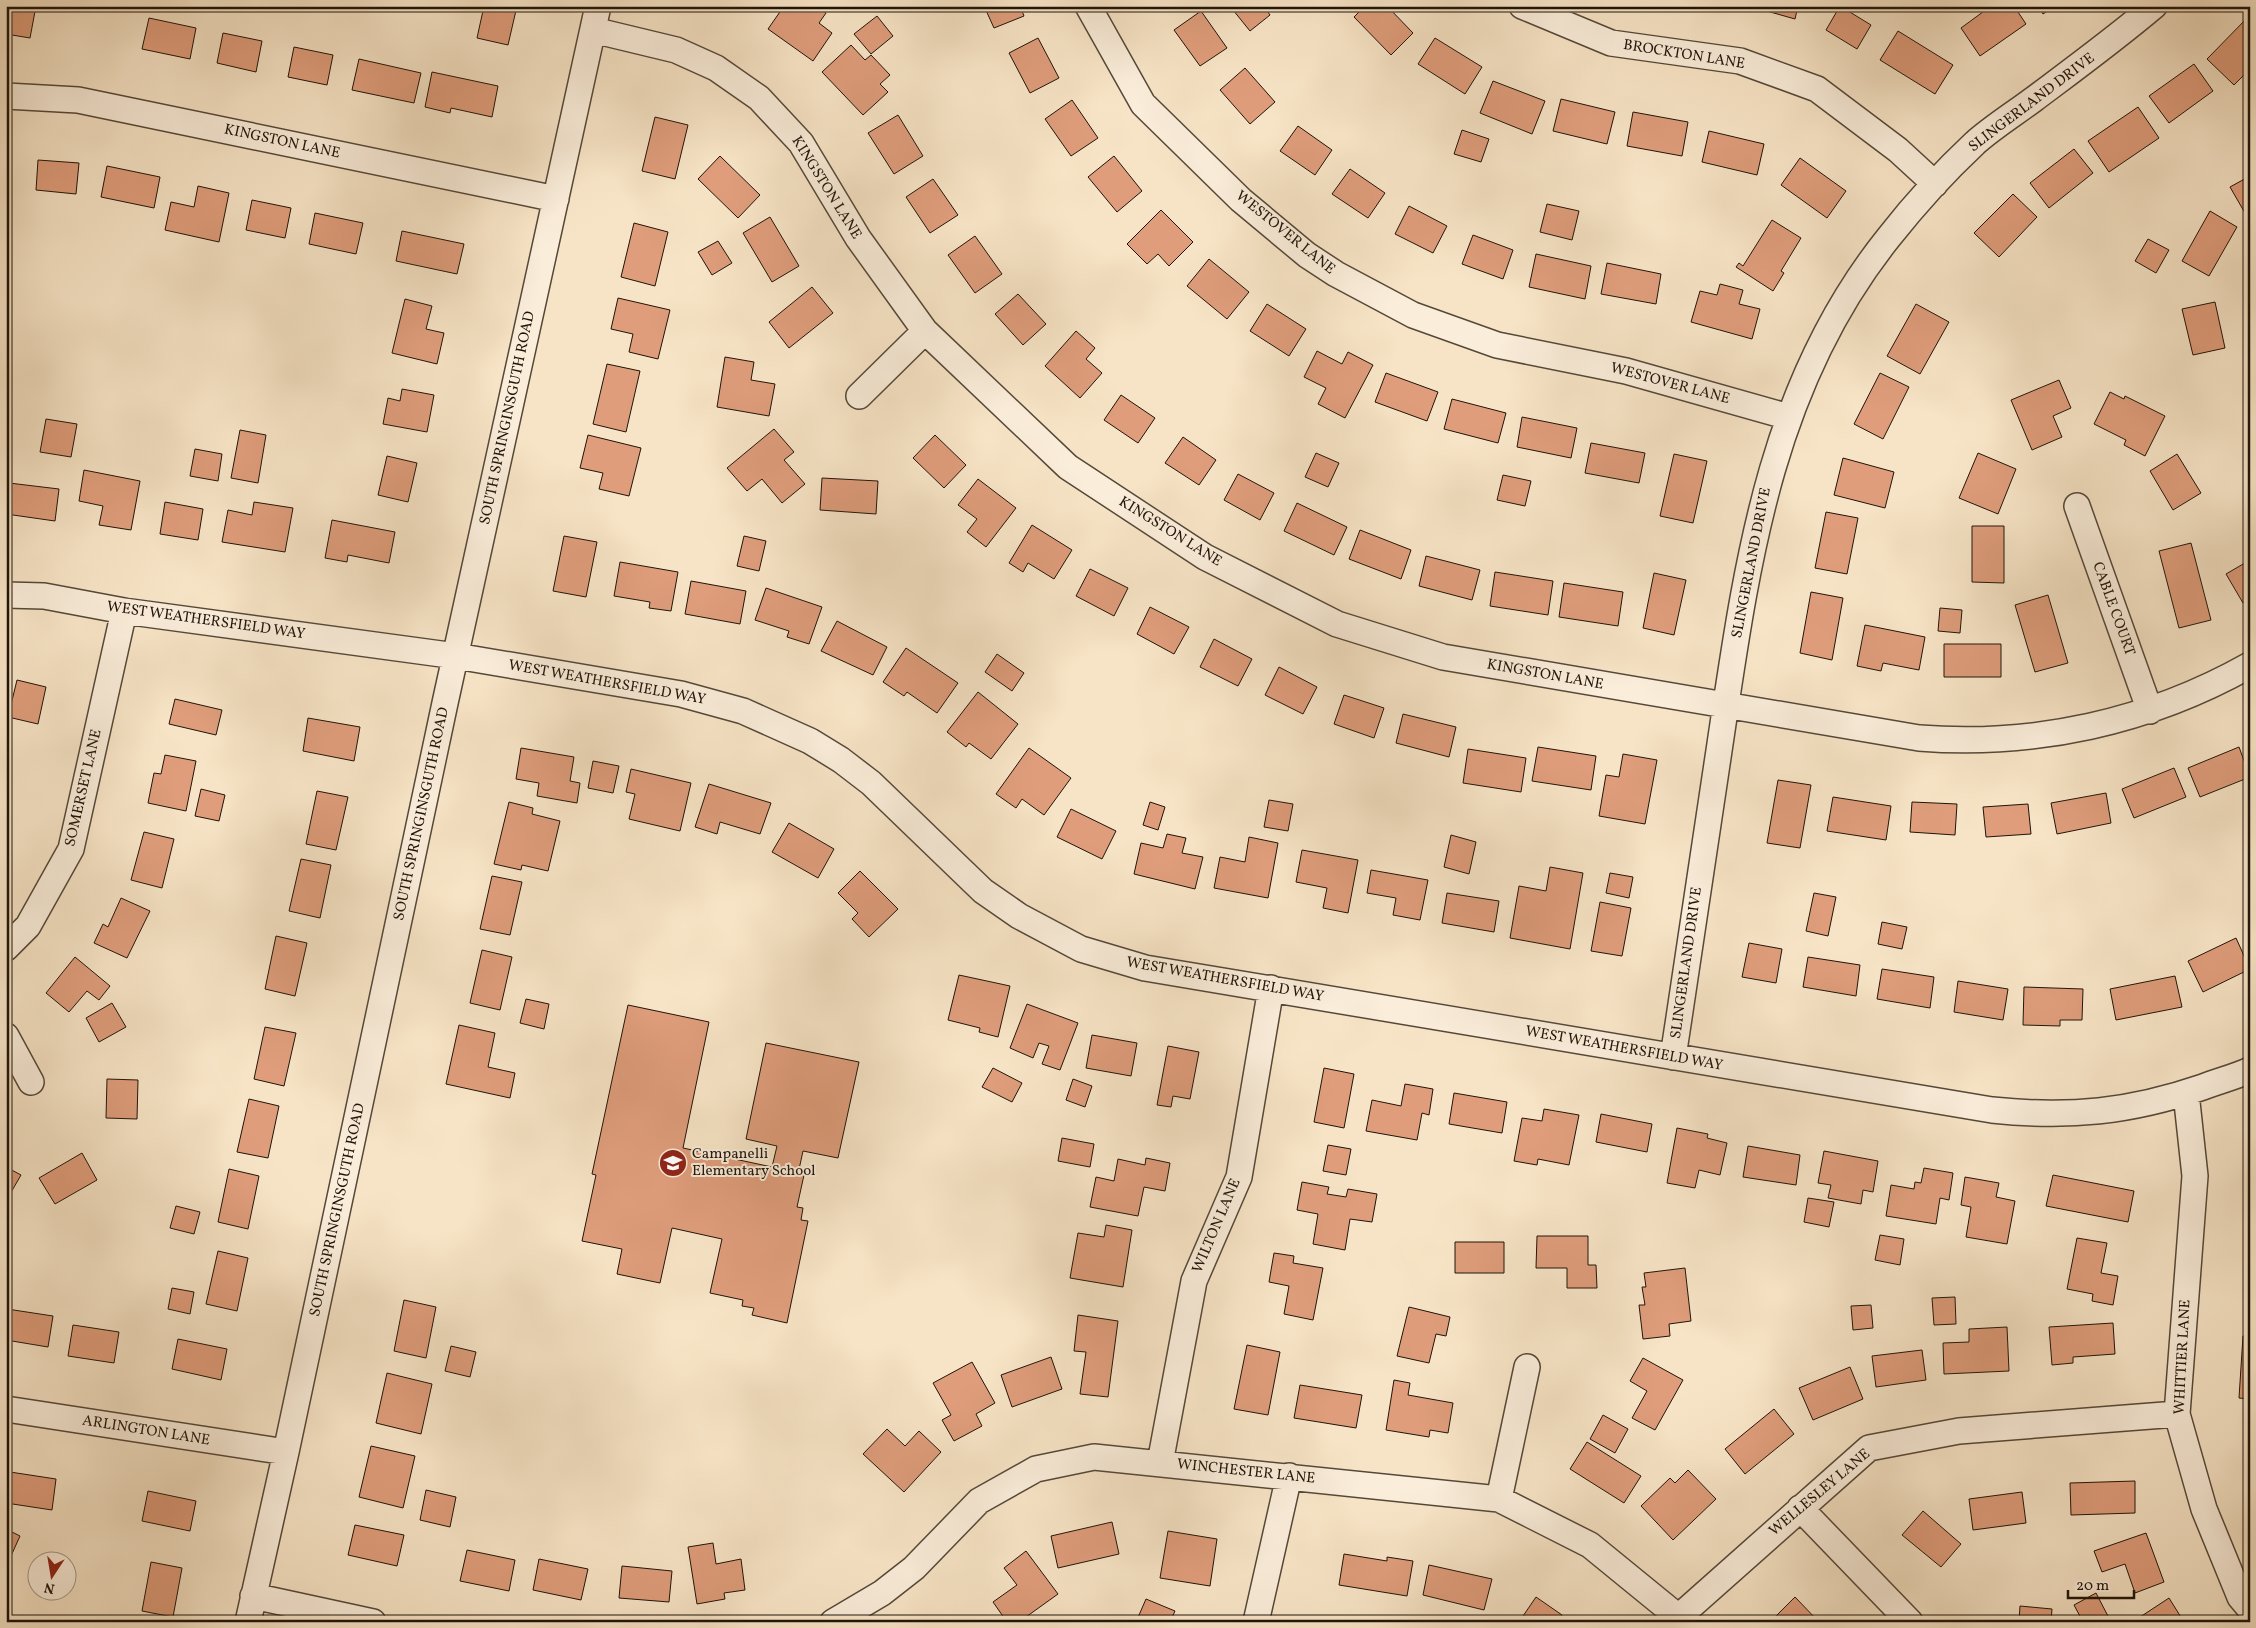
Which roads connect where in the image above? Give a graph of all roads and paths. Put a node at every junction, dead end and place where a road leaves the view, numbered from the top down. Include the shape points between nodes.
1 (1088, 6) edge
2 (1522, 6) edge
3 (2154, 6) edge
4 (595, 18) edge
5 (6, 96) edge
6 (1935, 184) junction
7 (556, 199) junction
8 (925, 331) junction
9 (859, 396) dead end
10 (1789, 417) junction
11 (2077, 506) dead end
12 (6, 595) edge
13 (124, 611) junction
14 (456, 656) junction
15 (2250, 665) edge
16 (1725, 706) junction
17 (2150, 711) junction
18 (6, 948) edge
19 (1271, 988) junction
20 (6, 1036) edge
21 (1673, 1057) junction
22 (2250, 1070) edge
23 (31, 1082) dead end
24 (2186, 1093) junction
25 (1527, 1367) dead end
26 (6, 1409) edge
27 (2177, 1414) junction
28 (286, 1452) junction
29 (1160, 1463) junction
30 (1289, 1476) junction
31 (1498, 1499) junction
32 (1800, 1508) junction
33 (253, 1596) junction
34 (2250, 1609) edge
35 (1675, 1619) edge
36 (248, 1622) edge
37 (373, 1622) edge
38 (833, 1622) edge
39 (1256, 1622) edge
40 (1910, 1622) edge

1 - 10 street, WESTOVER LANE via 1143,104 1241,200 1307,255 1336,274 1414,315 1489,342 1626,371
2 - 6 street, BROCKTON LANE via 1611,43 1740,61 1817,89 1898,150
3 - 6 street, SLINGERLAND DRIVE via 1977,142
4 - 7 street, SOUTH SPRINGINSGUTH ROAD
4 - 8 street, KINGSTON LANE via 716,68 759,98 800,143 858,238
5 - 7 street, KINGSTON LANE via 78,100
6 - 10 street, SLINGERLAND DRIVE via 1858,278 1829,326
7 - 14 street, SOUTH SPRINGINSGUTH ROAD
8 - 9 street
8 - 16 street, KINGSTON LANE via 1068,467 1205,557 1337,624 1443,657
10 - 16 street, SLINGERLAND DRIVE via 1773,460 1756,524
11 - 17 street, CABLE COURT
12 - 13 street, WEST WEATHERSFIELD WAY via 44,596
13 - 14 street, WEST WEATHERSFIELD WAY
13 - 18 street, SOMERSET LANE via 71,849 28,926
14 - 19 street, WEST WEATHERSFIELD WAY via 681,694 743,711 810,741 841,760 871,783 983,891 1051,935 1088,951 1145,968
14 - 28 street, SOUTH SPRINGINSGUTH ROAD
15 - 17 street, KINGSTON LANE
16 - 17 street, KINGSTON LANE via 1919,738 1957,741 2077,730
16 - 21 street, SLINGERLAND DRIVE
19 - 21 street, WEST WEATHERSFIELD WAY
19 - 29 street, WILTON LANE via 1239,1177 1194,1281
20 - 23 street
21 - 24 street, WEST WEATHERSFIELD WAY via 2026,1113 2059,1115 2120,1110
22 - 24 street, WEST WEATHERSFIELD WAY
24 - 27 street, WHITTIER LANE via 2195,1176
25 - 31 street
26 - 28 street, ARLINGTON LANE
27 - 32 street, WELLESLEY LANE via 1960,1431 1869,1448
27 - 34 street, WHITTIER LANE via 2204,1509 2240,1597
28 - 33 street, SOUTH SPRINGINSGUTH ROAD
29 - 30 street, WINCHESTER LANE
29 - 38 street, WINCHESTER LANE via 1094,1456 1036,1469 979,1501 914,1568
30 - 31 street, WINCHESTER LANE
30 - 39 street
31 - 35 street, WINCHESTER LANE via 1590,1545
32 - 35 street, WELLESLEY LANE
32 - 40 street
33 - 36 street, SOUTH SPRINGINSGUTH ROAD
33 - 37 street

